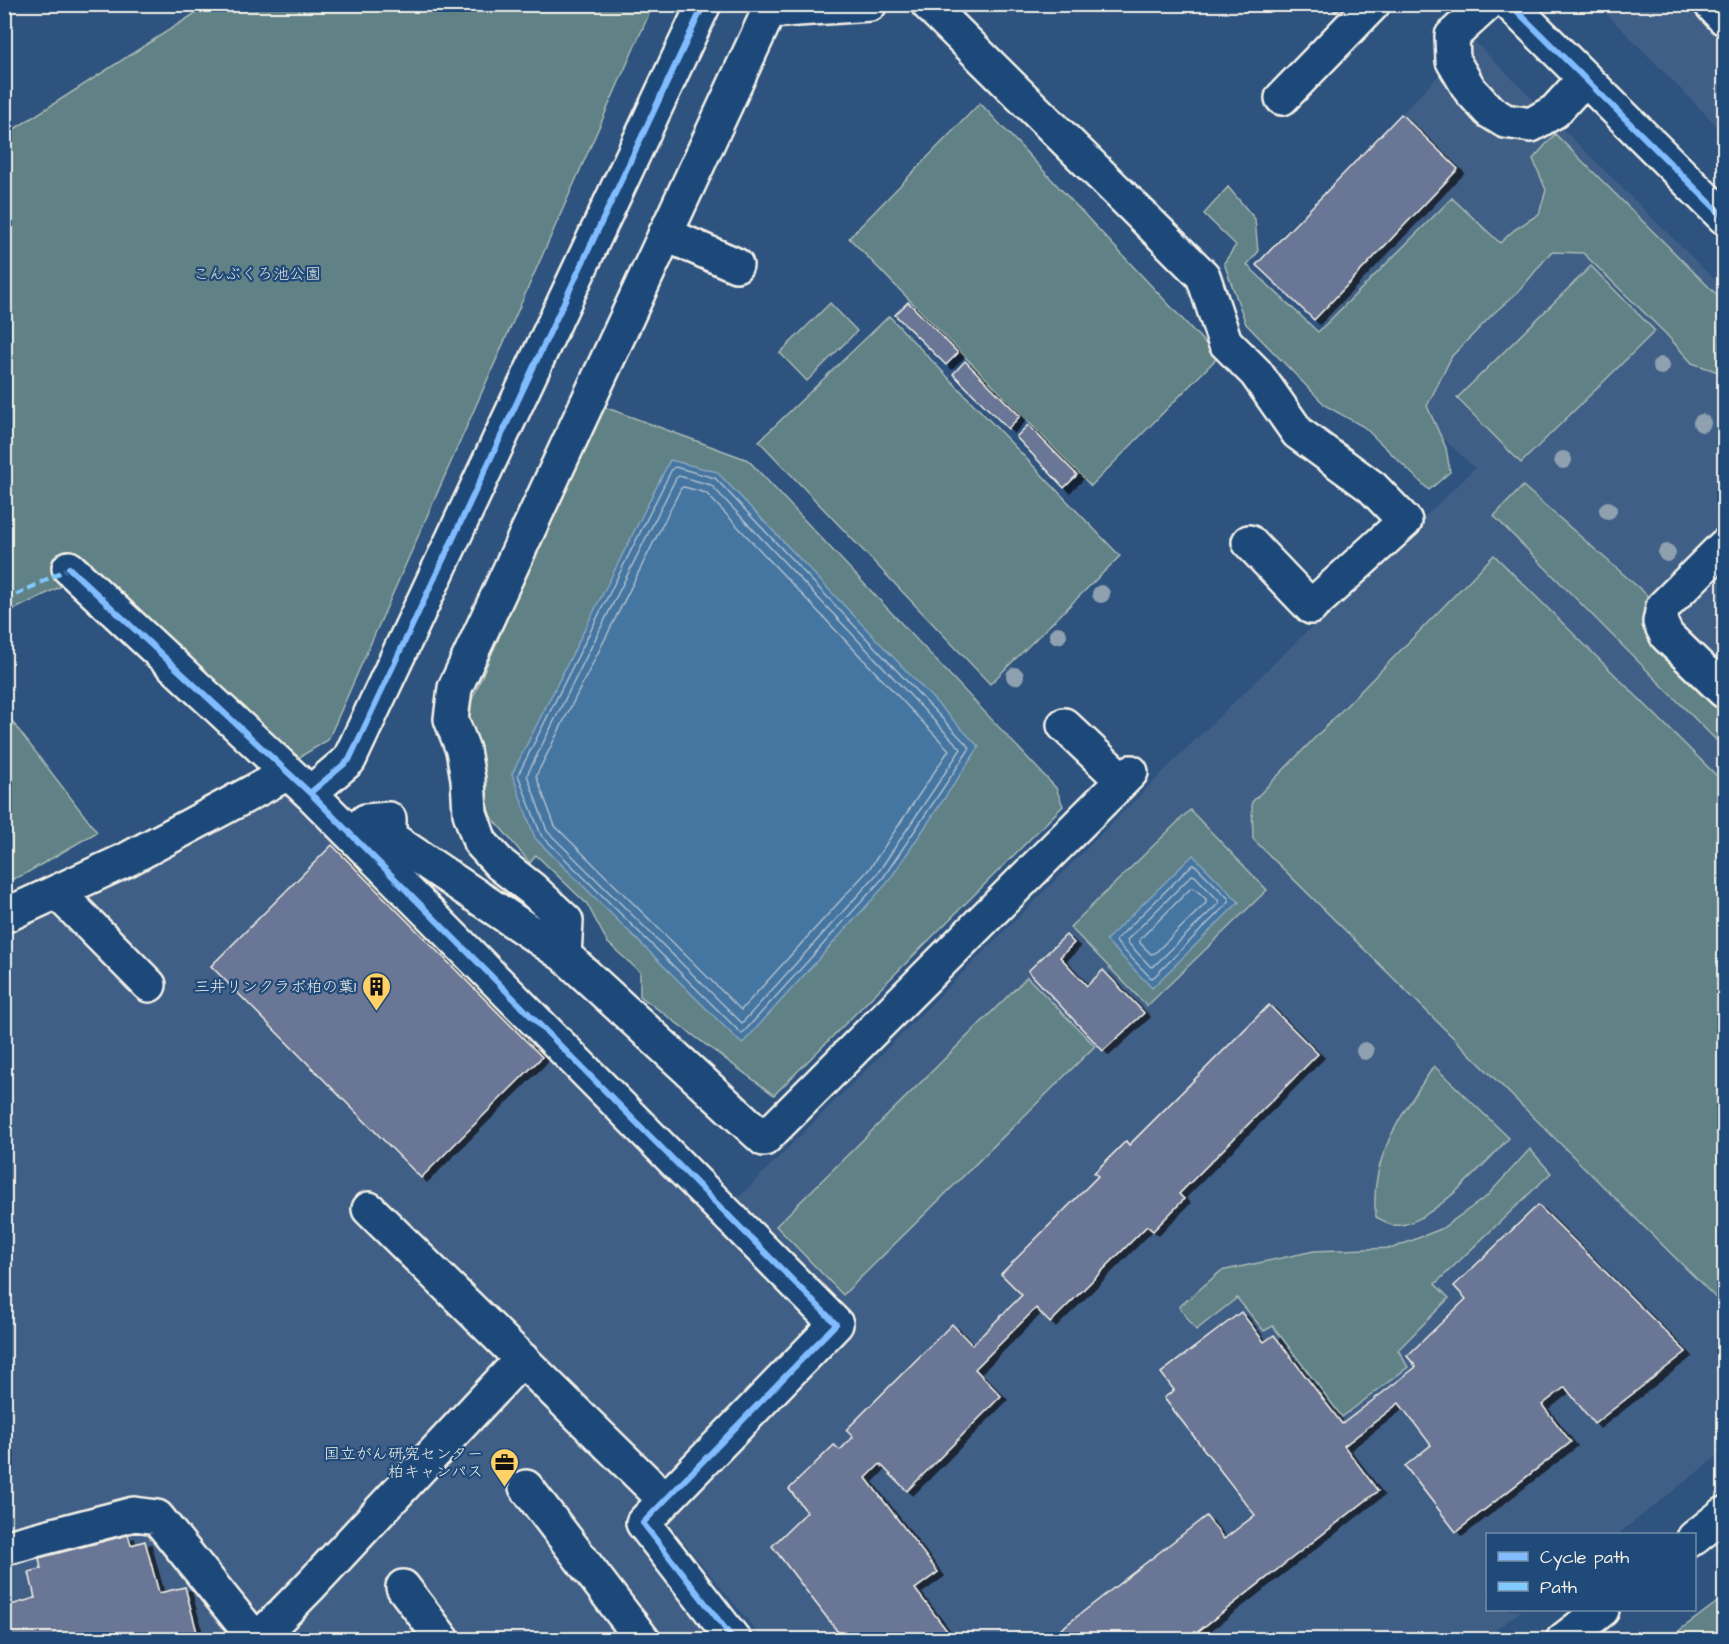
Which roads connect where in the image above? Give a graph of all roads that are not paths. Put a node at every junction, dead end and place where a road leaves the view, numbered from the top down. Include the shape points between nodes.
1 (704, 4) edge
2 (870, 4) edge
3 (928, 4) edge
4 (1373, 4) edge
5 (1487, 4) edge
6 (1510, 4) edge
7 (1711, 4) edge
8 (1725, 18) edge
9 (1584, 80) junction
10 (1282, 98) dead end
11 (1725, 217) edge
12 (665, 234) junction
13 (736, 265) dead end
14 (1249, 542) dead end
15 (1725, 546) edge
16 (69, 568) dead end
17 (1725, 691) edge
18 (1064, 725) dead end
19 (299, 783) junction
20 (351, 834) junction
21 (58, 893) junction
22 (4, 916) edge
23 (564, 955) junction
24 (149, 986) dead end
25 (369, 1209) dead end
26 (522, 1359) junction
27 (526, 1487) dead end
28 (665, 1500) junction
29 (1725, 1514) edge
30 (1696, 1537) edge
31 (4, 1548) edge
32 (403, 1587) dead end
33 (1601, 1611) edge
34 (257, 1640) edge
35 (443, 1640) edge
36 (643, 1640) edge
37 (734, 1640) edge
38 (1563, 1640) edge

1 - 19 street via 349,760
2 - 12 street via 769,11
3 - 14 street via 1203,276 1225,342 1256,374 1298,433 1372,488 1405,521 1313,604
4 - 10 street
5 - 9 street via 1452,36 1453,61 1470,90 1489,111 1505,121 1531,125 1555,111
6 - 9 street
7 - 8 street
9 - 11 street
12 - 13 street
12 - 23 street via 455,688 451,719 463,750 470,813 480,842 566,921
15 - 17 street via 1663,607 1660,622 1667,636
16 - 19 street
18 - 23 street via 1126,776 764,1139
19 - 20 street
19 - 21 street
20 - 23 street via 366,821 389,819 389,837
20 - 28 street via 836,1324
21 - 22 street
21 - 24 street
25 - 26 street via 418,1246 473,1301
26 - 28 street
26 - 34 street
27 - 36 street
28 - 37 street via 643,1523
29 - 30 street
31 - 34 street via 134,1514 157,1518
32 - 35 street
33 - 38 street

